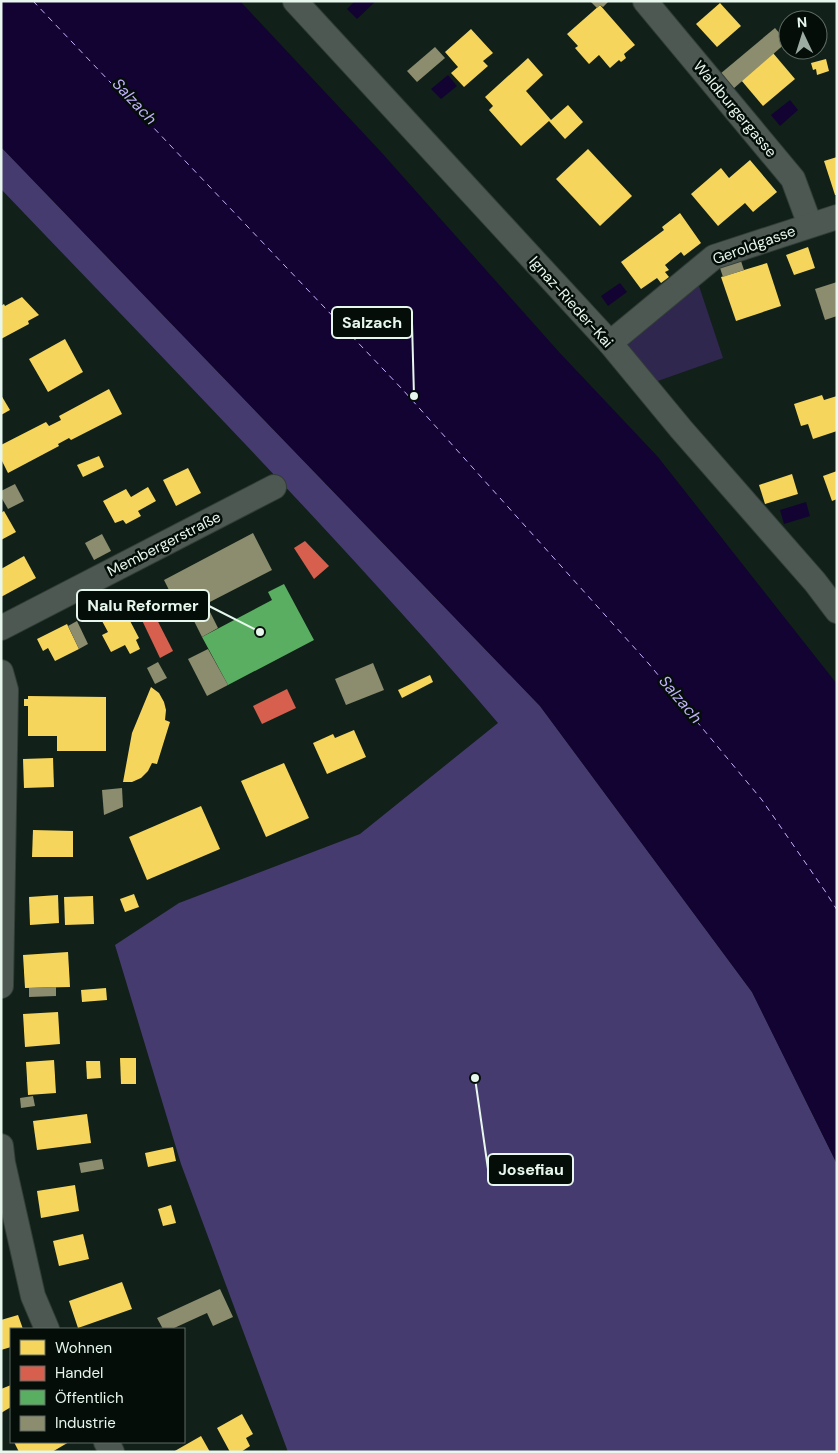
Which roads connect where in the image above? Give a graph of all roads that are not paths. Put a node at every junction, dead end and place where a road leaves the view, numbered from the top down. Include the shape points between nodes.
1 (295, 1) edge
2 (645, 1) edge
3 (837, 217) edge
4 (810, 226) junction
5 (610, 343) junction
6 (274, 487) dead end
7 (837, 611) edge
8 (1, 628) edge
9 (1, 672) edge
10 (1, 986) edge
11 (2, 1158) edge
12 (47, 1328) edge

1 - 5 street, Ignaz-Rieder-Kai
2 - 4 street, Waldburgergasse via 792,178
3 - 4 street, Geroldgasse
4 - 5 street, Geroldgasse via 714,257
5 - 7 street, Ignaz-Rieder-Kai
6 - 8 street, Membergerstraße
9 - 10 street via 6,690
11 - 12 street via 33,1296

